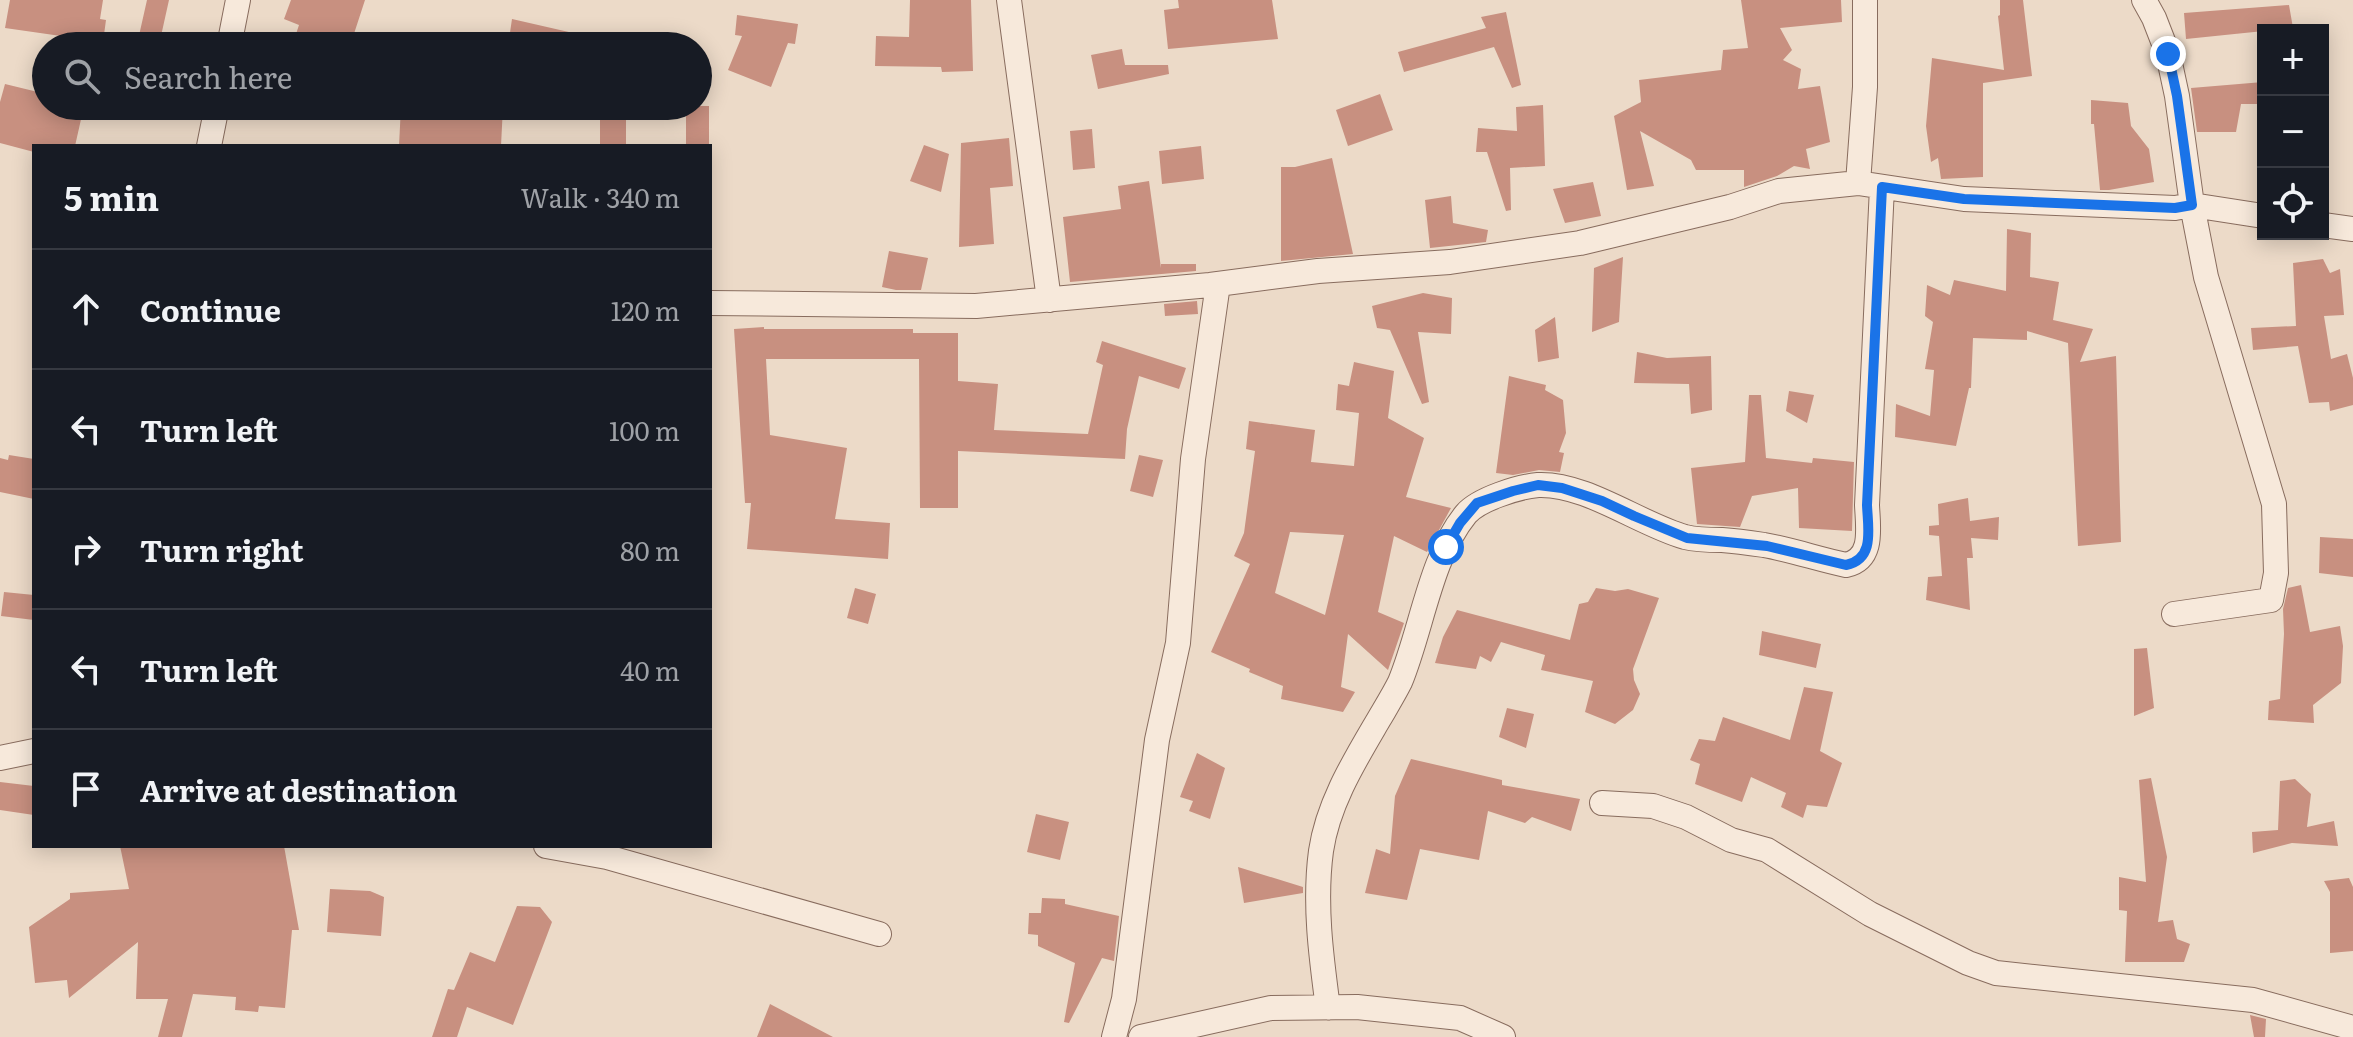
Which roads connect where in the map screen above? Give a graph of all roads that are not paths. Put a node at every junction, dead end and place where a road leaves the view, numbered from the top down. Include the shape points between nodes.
1 (238, 0) edge
2 (1009, 0) edge
3 (1865, 0) edge
4 (2144, 0) edge
5 (232, 32) edge
6 (214, 120) edge
7 (209, 144) edge
8 (1870, 185) junction
9 (2192, 205) junction
10 (2257, 215) edge
11 (2329, 226) edge
12 (2353, 229) edge
13 (1218, 284) junction
14 (1049, 300) junction
15 (712, 303) edge
16 (2174, 614) dead end
17 (32, 751) edge
18 (0, 758) edge
19 (1602, 803) dead end
20 (557, 848) edge
21 (879, 934) dead end
22 (1328, 1008) junction
23 (2353, 1028) edge
24 (1114, 1037) edge
25 (1141, 1037) edge
26 (1503, 1037) edge

1 - 5 street
2 - 14 street
3 - 8 street
4 - 9 street via 2168,54
6 - 7 street
8 - 9 street via 1964,199
8 - 13 street via 1779,191 1580,243 1450,262
8 - 22 street via 1868,538 1863,557 1846,565 1767,546 1687,538 1562,488 1538,485 1477,503 1452,534 1399,682 1350,769 1330,817 1319,877 1319,937
9 - 10 street
9 - 16 street via 2206,277 2274,504 2276,573 2271,600
11 - 12 street
13 - 14 street
13 - 24 street via 1193,459 1178,643 1157,740 1124,999
14 - 15 street via 976,306
17 - 18 street
19 - 23 street via 1653,806 1767,850 1870,914 1996,973 2253,1000
20 - 21 street via 607,857
22 - 25 street via 1271,1008
22 - 26 street via 1460,1018

